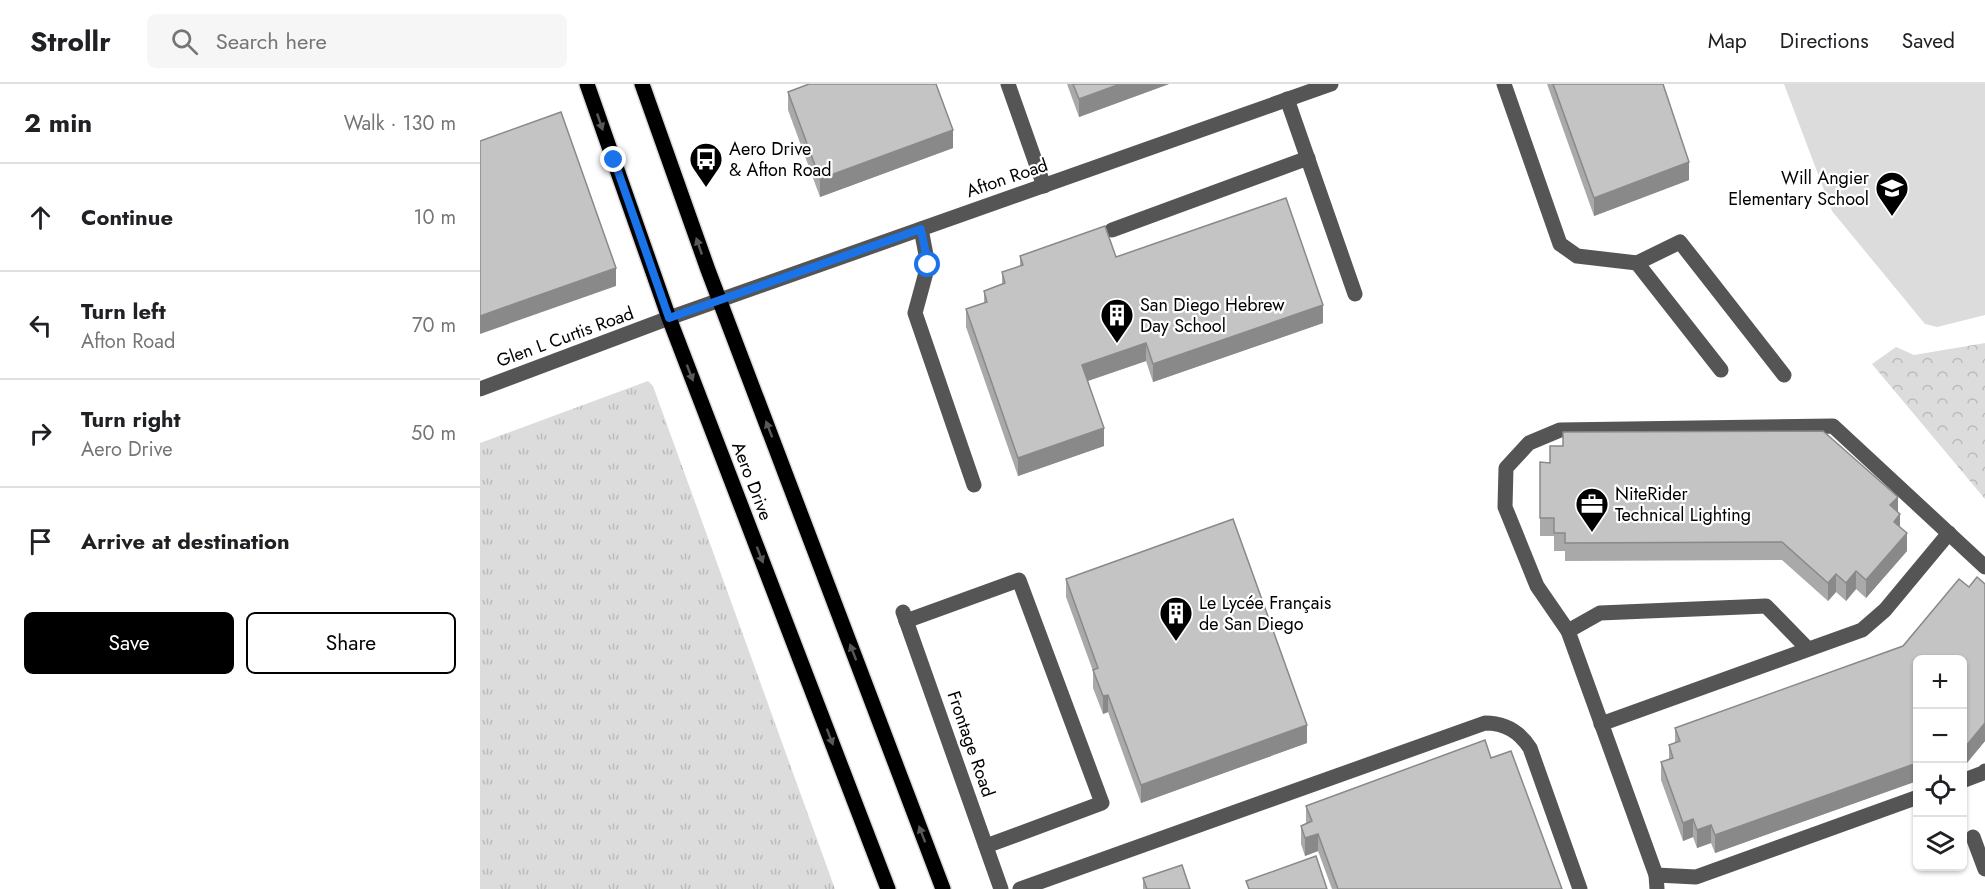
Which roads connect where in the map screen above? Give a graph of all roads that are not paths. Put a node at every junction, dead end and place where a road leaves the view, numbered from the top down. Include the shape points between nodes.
1 (587, 84) edge
2 (642, 84) edge
3 (1008, 84) edge
4 (1331, 84) edge
5 (1504, 84) edge
6 (1287, 99) junction
7 (1308, 158) junction
8 (1044, 186) junction
9 (921, 229) junction
10 (1112, 230) dead end
11 (1637, 263) junction
12 (1355, 294) dead end
13 (720, 300) junction
14 (696, 308) joint
15 (669, 318) junction
16 (1721, 370) dead end
17 (1784, 375) dead end
18 (480, 389) edge
19 (974, 484) dead end
20 (1948, 533) junction
21 (1985, 567) edge
22 (1568, 631) junction
23 (1808, 650) junction
24 (1601, 724) junction
25 (1985, 771) edge
26 (1967, 779) edge
27 (1913, 798) edge
28 (1973, 837) dead end
29 (986, 846) junction
30 (1985, 869) edge
31 (1656, 882) edge
32 (888, 889) edge
33 (942, 889) edge
34 (1001, 889) edge
35 (1020, 889) edge
36 (1580, 889) edge

1 -> 15 main road, Aero Drive
13 -> 2 main road, Aero Drive
3 - 8 street
4 - 6 street, Afton Road
5 - 11 street via 1560,244 1577,256
6 - 7 street
6 - 8 street, Afton Road
7 - 10 street
7 - 12 street
8 - 9 street, Afton Road
9 - 13 street, Afton Road
9 - 19 street via 928,265 915,313
11 - 16 street
11 - 17 street via 1680,242
13 - 14 street, Afton Road
33 -> 13 main road, Aero Drive
14 - 15 street, Glen L Curtis Road
15 - 18 street, Glen L Curtis Road
15 -> 32 main road, Aero Drive
20 - 21 street
20 - 22 street via 1833,426 1560,430 1529,443 1506,468 1505,507 1537,586
20 - 23 street via 1885,610 1862,630
22 - 23 street via 1600,613 1766,606
22 - 24 street
23 - 24 street
24 - 31 street
25 - 26 street
27 - 31 street via 1696,877
28 - 30 street
29 - 29 street, Frontage Road via 905,616 1020,580 1102,803
29 - 34 street, Frontage Road
35 - 36 street via 1485,723 1516,731 1530,748

